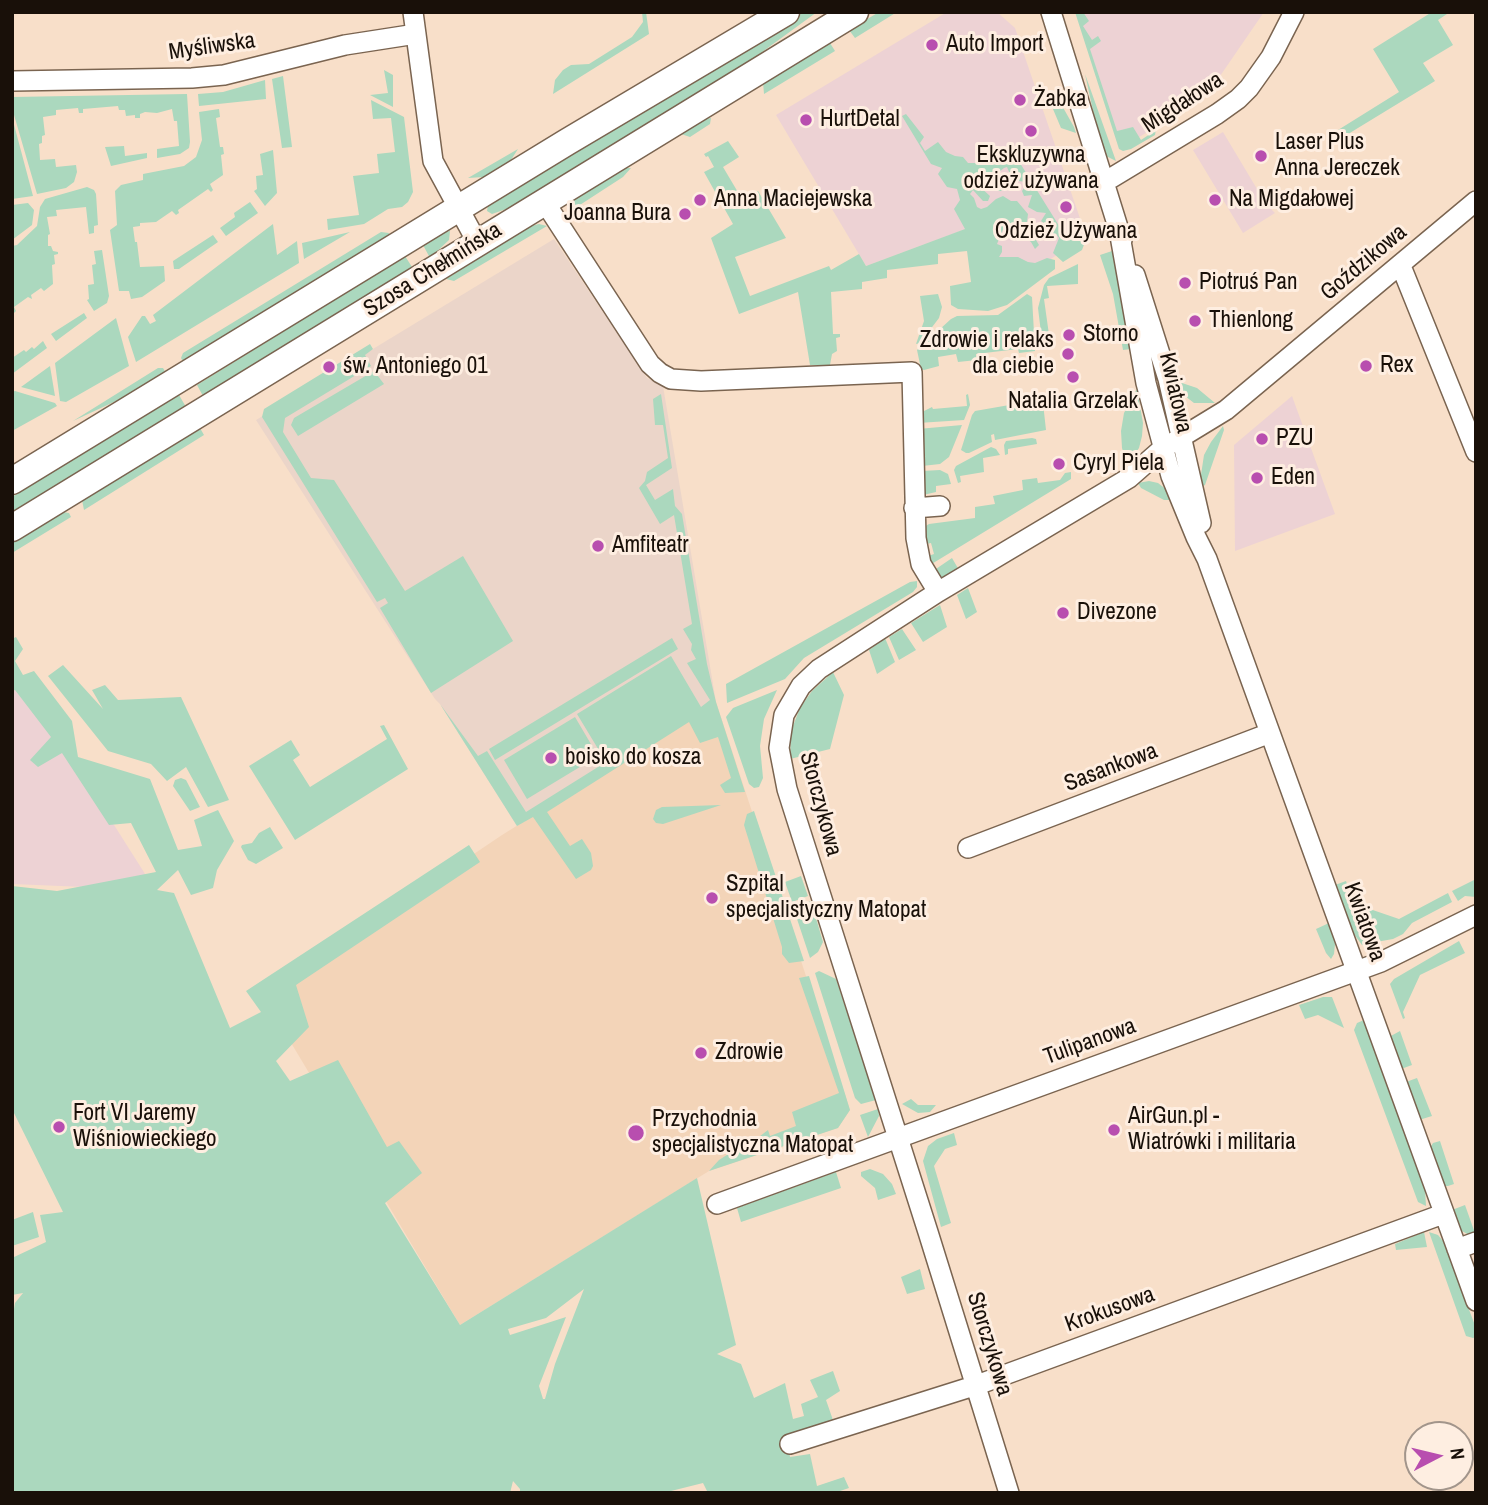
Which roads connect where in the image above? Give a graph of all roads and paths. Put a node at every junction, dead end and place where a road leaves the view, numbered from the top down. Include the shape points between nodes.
1 (413, 12) edge
2 (786, 12) edge
3 (855, 12) edge
4 (1051, 12) edge
5 (1294, 12) edge
6 (416, 34) junction
7 (12, 81) edge
8 (1103, 183) junction
9 (544, 201) junction
10 (1476, 201) edge
11 (458, 209) junction
12 (1119, 230) junction
13 (477, 242) junction
14 (1401, 265) junction
15 (1182, 436) junction
16 (1162, 449) junction
17 (1476, 452) edge
18 (12, 481) edge
19 (940, 506) dead end
20 (915, 508) junction
21 (12, 528) edge
22 (1207, 559) junction
23 (938, 592) junction
24 (1270, 733) junction
25 (968, 848) dead end
26 (1476, 915) edge
27 (1356, 970) junction
28 (898, 1140) junction
29 (717, 1205) dead end
30 (1443, 1214) junction
31 (1476, 1242) edge
32 (1457, 1249) junction
33 (1476, 1301) edge
34 (977, 1385) junction
35 (790, 1444) dead end
36 (1009, 1493) edge

1 - 6 street
2 - 11 main road, Szosa Chełmińska
3 - 9 main road, Szosa Chełmińska
4 - 8 street, Kwiatowa
5 - 8 street, Migdałowa via 1271,57 1238,99
6 - 7 street, Myśliwska via 345,45 224,75
6 - 11 street via 433,161
8 - 12 street, Kwiatowa
9 - 13 main road, Szosa Chełmińska
9 - 20 street via 650,364 671,379 912,372
10 - 14 street, Goździkowa
11 - 13 street
11 - 18 main road, Szosa Chełmińska
12 - 15 street, Kwiatowa via 1153,329
12 - 16 street, Kwiatowa
13 - 21 main road, Szosa Chełmińska
14 - 15 street, Goździkowa via 1226,410
14 - 17 street
15 - 16 street, Storczykowa
15 - 22 street, Kwiatowa
16 - 22 street, Kwiatowa
16 - 23 street, Storczykowa via 1129,478
19 - 20 street
20 - 23 street via 917,551
22 - 24 street, Kwiatowa
23 - 28 street, Storczykowa via 819,668 790,701 779,748 787,789
24 - 25 street, Sasankowa
24 - 27 street, Kwiatowa
26 - 27 street, Tulipanowa via 1399,955
27 - 28 street, Tulipanowa
27 - 30 street, Kwiatowa
28 - 29 street, Tulipanowa
28 - 34 street, Storczykowa
30 - 32 street, Kwiatowa
30 - 34 street, Krokusowa
31 - 32 street
32 - 33 street, Kwiatowa
34 - 35 street, Krokusowa
34 - 36 street, Storczykowa

